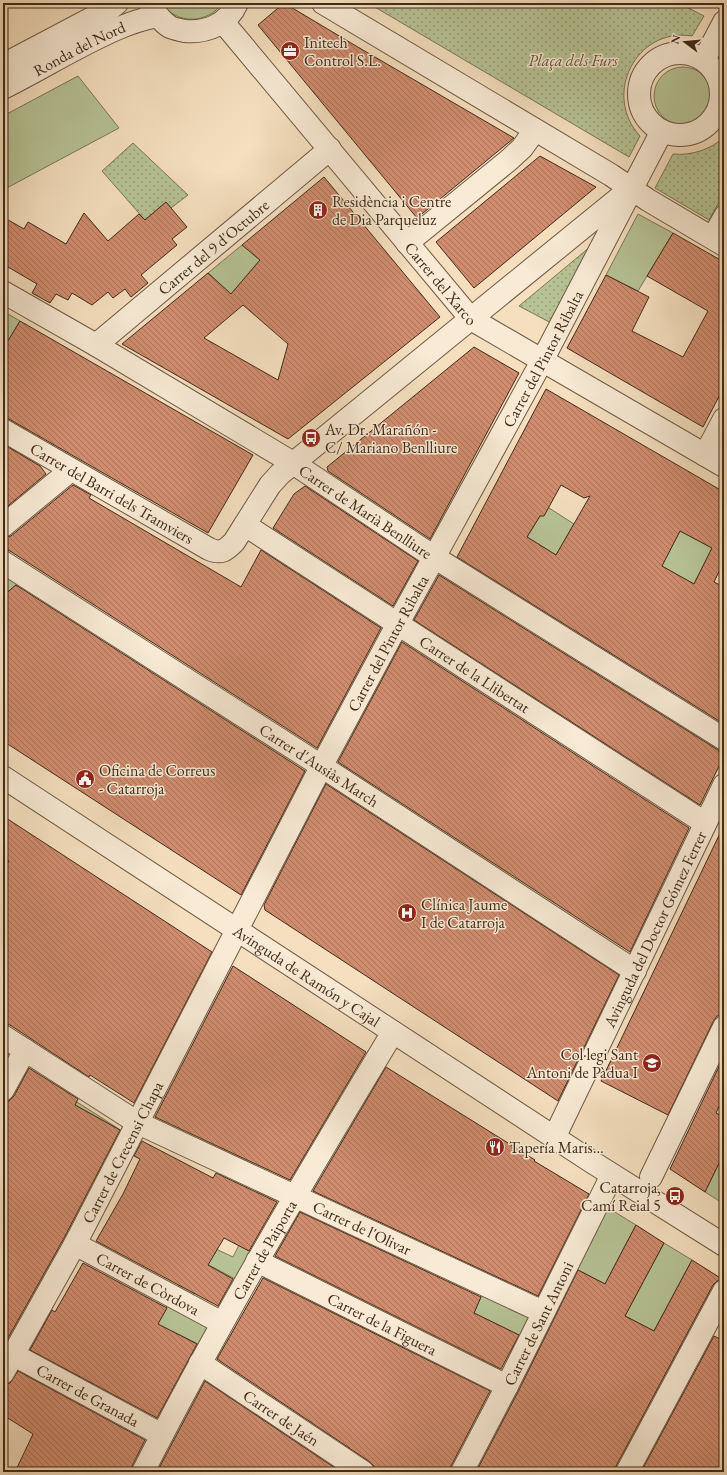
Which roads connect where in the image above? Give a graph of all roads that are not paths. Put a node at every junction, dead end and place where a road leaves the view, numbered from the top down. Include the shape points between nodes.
1 (117, 3) edge
2 (237, 3) edge
3 (323, 3) edge
4 (154, 10) edge
5 (223, 22) junction
6 (724, 22) edge
7 (704, 60) junction
8 (3, 65) edge
9 (3, 88) edge
10 (720, 117) edge
11 (535, 130) junction
12 (662, 131) junction
13 (330, 149) junction
14 (631, 189) junction
15 (721, 229) edge
16 (407, 243) junction
17 (3, 292) edge
18 (471, 319) junction
19 (96, 345) junction
20 (542, 361) junction
21 (724, 419) edge
22 (3, 430) edge
23 (705, 454) junction
24 (293, 463) junction
25 (724, 466) edge
26 (71, 470) junction
27 (3, 526) edge
28 (244, 526) junction
29 (434, 556) junction
30 (3, 562) edge
31 (398, 624) junction
32 (724, 739) edge
33 (322, 767) junction
34 (3, 777) edge
35 (724, 785) edge
36 (706, 823) junction
37 (237, 930) junction
38 (635, 971) junction
39 (724, 1027) edge
40 (393, 1032) junction
41 (3, 1036) edge
42 (25, 1050) junction
43 (3, 1090) edge
44 (138, 1123) junction
45 (554, 1138) junction
46 (612, 1175) junction
47 (651, 1177) dead end
48 (294, 1196) junction
49 (75, 1244) junction
50 (724, 1245) edge
51 (257, 1261) junction
52 (724, 1290) edge
53 (543, 1312) junction
54 (222, 1323) junction
55 (14, 1354) junction
56 (200, 1363) junction
57 (3, 1373) edge
58 (506, 1386) junction
59 (162, 1435) junction
60 (144, 1472) edge
61 (363, 1472) edge
62 (462, 1472) edge
63 (627, 1472) edge

1 - 8 street, Ronda del Nord
2 - 5 street
3 - 11 street
4 - 5 street via 170,27 182,30 196,32 210,29
4 - 9 street, Ronda del Nord
5 - 13 street, Carrer del Xarco
6 - 7 street
7 - 10 street via 713,68 719,79 722,91
7 - 12 street via 692,54 678,53 665,56 653,63 645,73 639,99 643,112 651,123
10 - 12 street via 698,131 686,135
11 - 14 street
11 - 16 street via 509,160
12 - 14 street
13 - 16 street, Carrer del Xarco
13 - 19 street, Carrer del 9 d'Octubre
14 - 15 street
14 - 18 street
14 - 20 street, Carrer del Pintor Ribalta
16 - 18 street, Carrer del Xarco
17 - 19 street, Carrer de Marià Benlliure
18 - 20 street, Carrer del Xarco
18 - 24 street
19 - 24 street, Carrer de Marià Benlliure
20 - 23 street, Carrer del Xarco
20 - 29 street, Carrer del Pintor Ribalta
21 - 23 street
22 - 26 street, Carrer del Barri dels Tramviers
23 - 25 street, Carrer del Xarco
24 - 28 street via 270,485
24 - 29 street, Carrer de Marià Benlliure
26 - 27 street
26 - 28 street, Carrer del Barri dels Tramviers via 216,552 228,548
28 - 31 street, Carrer de la Llibertat
29 - 31 street, Carrer del Pintor Ribalta
29 - 32 street, Carrer de Marià Benlliure
30 - 33 street, Carrer d'Ausiàs March
31 - 33 street, Carrer del Pintor Ribalta
31 - 36 street, Carrer de la Llibertat
33 - 37 street, Carrer del Pintor Ribalta
33 - 38 street, Carrer d'Ausiàs March
34 - 37 street, Avinguda de Ramón y Cajal
35 - 36 street, Avinguda del Doctor Gómez Ferrer
36 - 38 street, Avinguda del Doctor Gómez Ferrer
37 - 40 street, Avinguda de Ramón y Cajal
37 - 44 street, Carrer de Crecensi Chapa
38 - 45 street, Avinguda del Doctor Gómez Ferrer
39 - 47 street
40 - 45 street, Avinguda de Ramón y Cajal
40 - 48 street, Carrer de Paiporta
41 - 42 street, Carrer de l'Olivar
42 - 43 street
42 - 44 street, Carrer de l'Olivar
44 - 48 street, Carrer de l'Olivar
44 - 49 street, Carrer de Crecensi Chapa
45 - 46 street, Avinguda de Ramón y Cajal
46 - 50 street, Avinguda de Ramón y Cajal
46 - 53 street, Carrer de Sant Antoni
48 - 51 street, Carrer de Paiporta
48 - 53 street, Carrer de l'Olivar
49 - 54 street, Carrer de Còrdova
49 - 55 street, Carrer de Crecensi Chapa
51 - 54 street, Carrer de Paiporta
51 - 58 street, Carrer de la Figuera
52 - 63 street
53 - 58 street, Carrer de Sant Antoni
54 - 56 street, Carrer de Paiporta
55 - 57 street, Carrer de Crecensi Chapa
55 - 59 street, Carrer de Granada
56 - 59 street, Carrer de Paiporta
56 - 61 street, Carrer de Jaén
58 - 62 street, Carrer de Sant Antoni
59 - 60 street, Carrer de Paiporta

